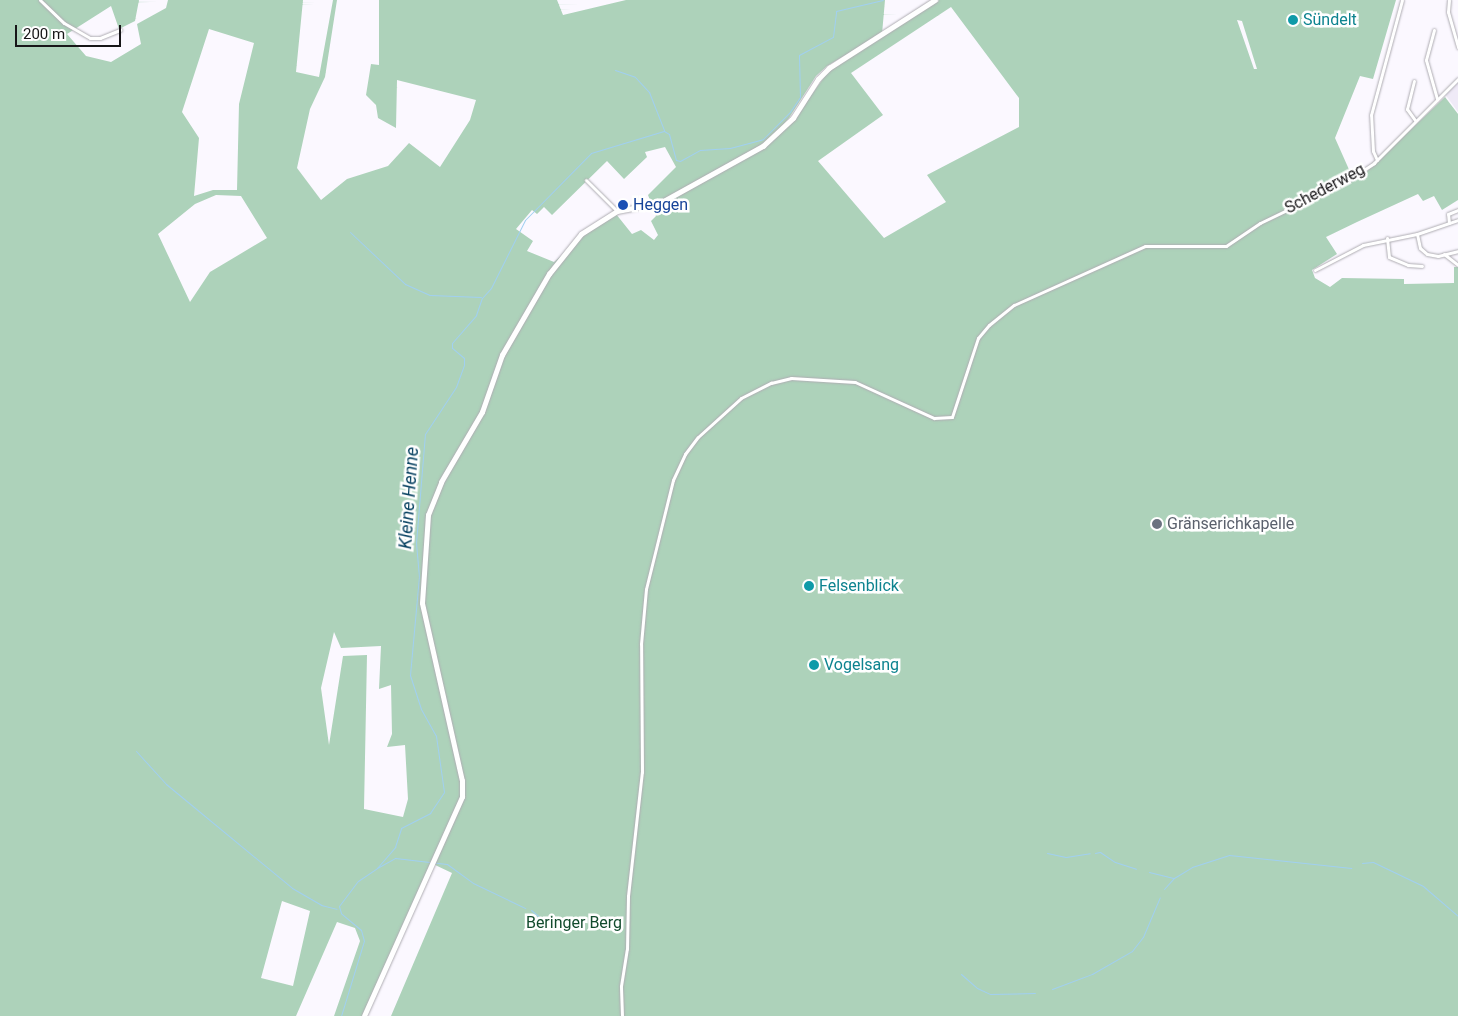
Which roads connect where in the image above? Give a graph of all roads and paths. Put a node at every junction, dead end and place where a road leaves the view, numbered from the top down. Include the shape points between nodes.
1 (40, 0) edge
2 (935, 0) edge
3 (1402, 0) edge
4 (1449, 0) edge
5 (120, 30) dead end
6 (1434, 30) dead end
7 (1457, 40) edge
8 (1458, 48) edge
9 (1458, 79) edge
10 (1414, 81) dead end
11 (1437, 99) junction
12 (1415, 120) junction
13 (1377, 160) junction
14 (586, 180) dead end
15 (1458, 210) edge
16 (617, 211) junction
17 (1458, 220) edge
18 (1449, 223) junction
19 (1417, 234) junction
20 (1387, 238) junction
21 (1458, 251) edge
22 (1444, 254) junction
23 (1458, 265) edge
24 (1422, 266) dead end
25 (1315, 270) dead end
26 (364, 1016) edge
27 (622, 1016) edge

1 - 5 street via 64,23 87,37 96,39
2 - 16 street via 829,68 787,124 763,146 660,204
3 - 13 street via 1372,115 1373,151
4 - 7 street via 1448,12
6 - 11 street via 1426,63
7 - 8 street
9 - 11 street, Schederweg
10 - 12 street via 1407,109
11 - 12 street, Schederweg
12 - 13 street, Schederweg
13 - 27 street, Schederweg via 1345,182 1260,223 1226,246 1145,246 1020,301 992,322 980,336 964,376 957,410 949,419 934,418 856,382 791,378 766,385 741,398 689,448 677,470 662,516 643,608 642,772 622,977
14 - 16 street
15 - 18 street via 1448,214
16 - 26 street via 577,238 549,274 499,361 482,412 431,504 422,603 462,781 462,797
17 - 18 street
18 - 19 street
19 - 20 street
19 - 22 street via 1420,248 1425,252
20 - 24 street via 1390,256 1410,266
20 - 25 street via 1356,248
21 - 22 street
22 - 23 street

